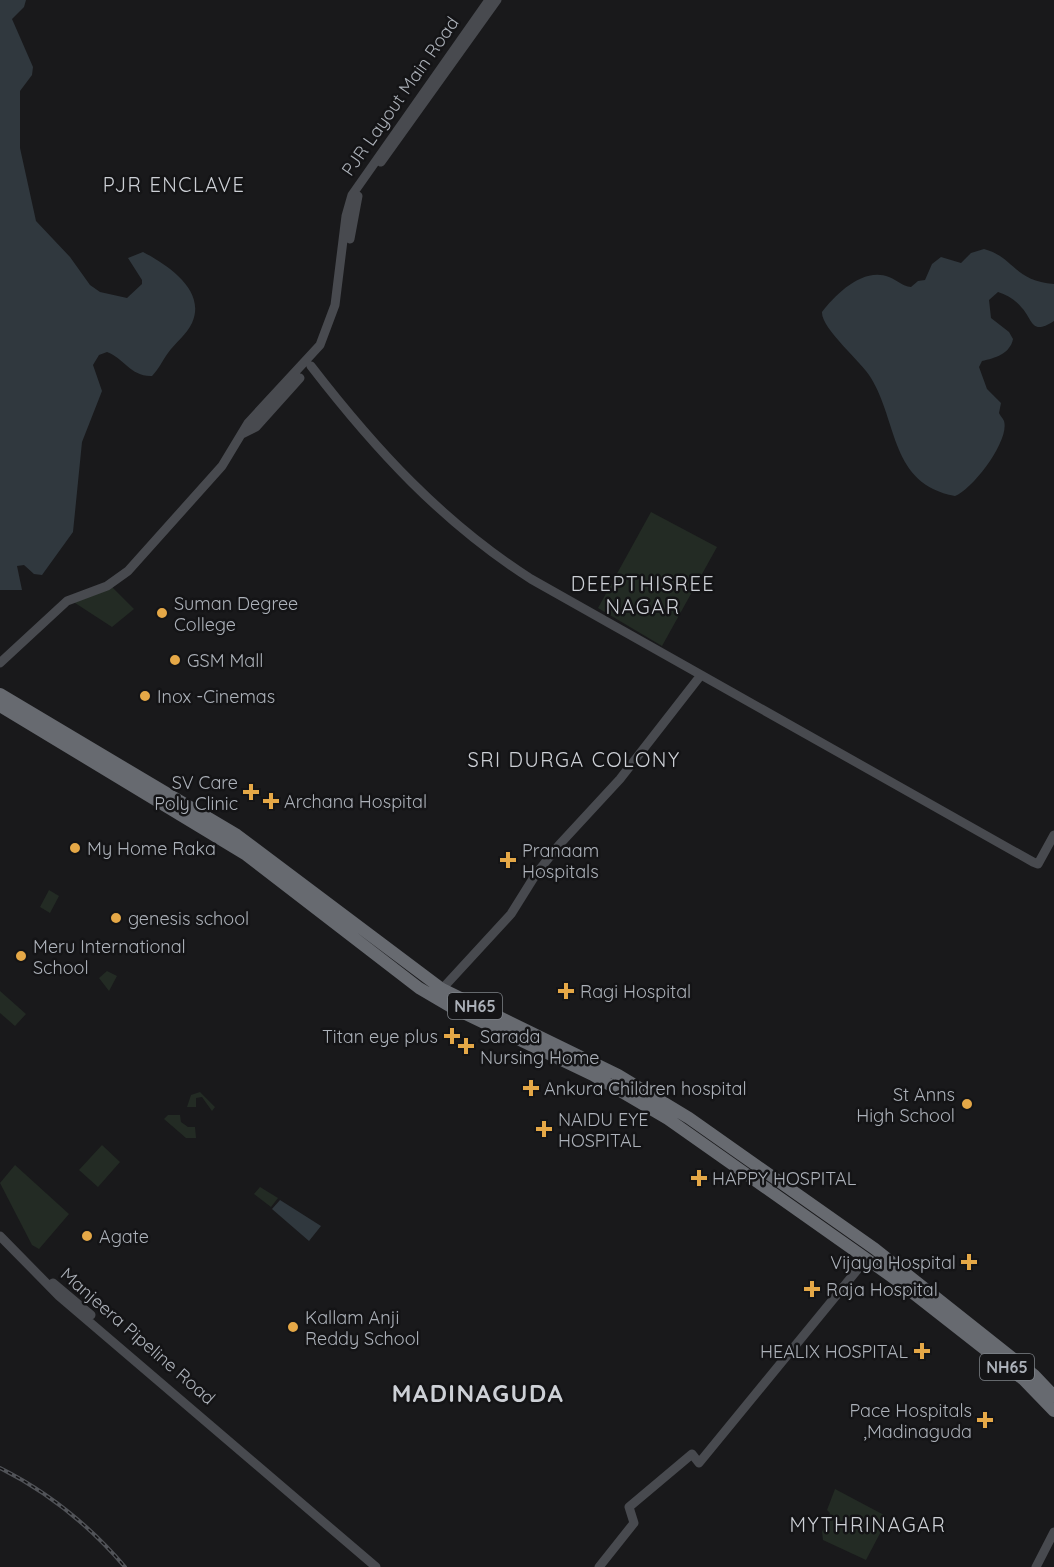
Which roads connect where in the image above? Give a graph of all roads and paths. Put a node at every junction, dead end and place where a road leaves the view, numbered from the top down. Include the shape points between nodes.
1 (489, 0) edge
2 (497, 0) edge
3 (311, 366) junction
4 (242, 434) junction
5 (14, 649) junction
6 (0, 663) edge
7 (0, 671) edge
8 (701, 675) junction
9 (0, 694) edge
10 (0, 706) edge
11 (1054, 835) edge
12 (365, 941) junction
13 (442, 988) junction
14 (0, 1236) edge
15 (867, 1258) junction
16 (43, 1277) junction
17 (940, 1307) junction
18 (951, 1315) junction
19 (1054, 1396) edge
20 (1054, 1411) edge
21 (1054, 1532) edge
22 (1054, 1542) edge
23 (376, 1567) edge
24 (383, 1567) edge
25 (599, 1567) edge
26 (1036, 1567) edge
27 (1041, 1567) edge

1 - 4 street, PJR Layout Main Road via 352,195 335,305 320,345
2 - 3 street, PJR Layout Main Road via 360,192 332,334
3 - 4 street, PJR Layout Main Road via 256,427
3 - 8 street via 344,409 430,503 487,550
4 - 5 street, PJR Layout Main Road via 222,466 128,572 107,586 67,601
5 - 6 street, PJR Layout Main Road
5 - 7 street, PJR Layout Main Road
8 - 11 street via 1038,864
8 - 13 street via 620,779 558,844 508,918
9 - 12 highway, NH65 via 237,835
10 - 12 highway, NH65 via 245,854
12 - 13 highway, NH65
12 - 15 highway, NH65 via 437,999 591,1074 668,1119
13 - 17 highway, NH65 via 638,1086 856,1236
14 - 16 street
15 - 17 highway, NH65
15 - 25 street via 699,1463 692,1454 629,1507 634,1523
16 - 23 street, Manjeera Pipeline Road via 59,1296
16 - 24 street, Manjeera Pipeline Road via 63,1290
17 - 18 highway, NH65
18 - 19 highway, NH65 via 1034,1375
18 - 20 highway, NH65
21 - 26 street
22 - 27 street

